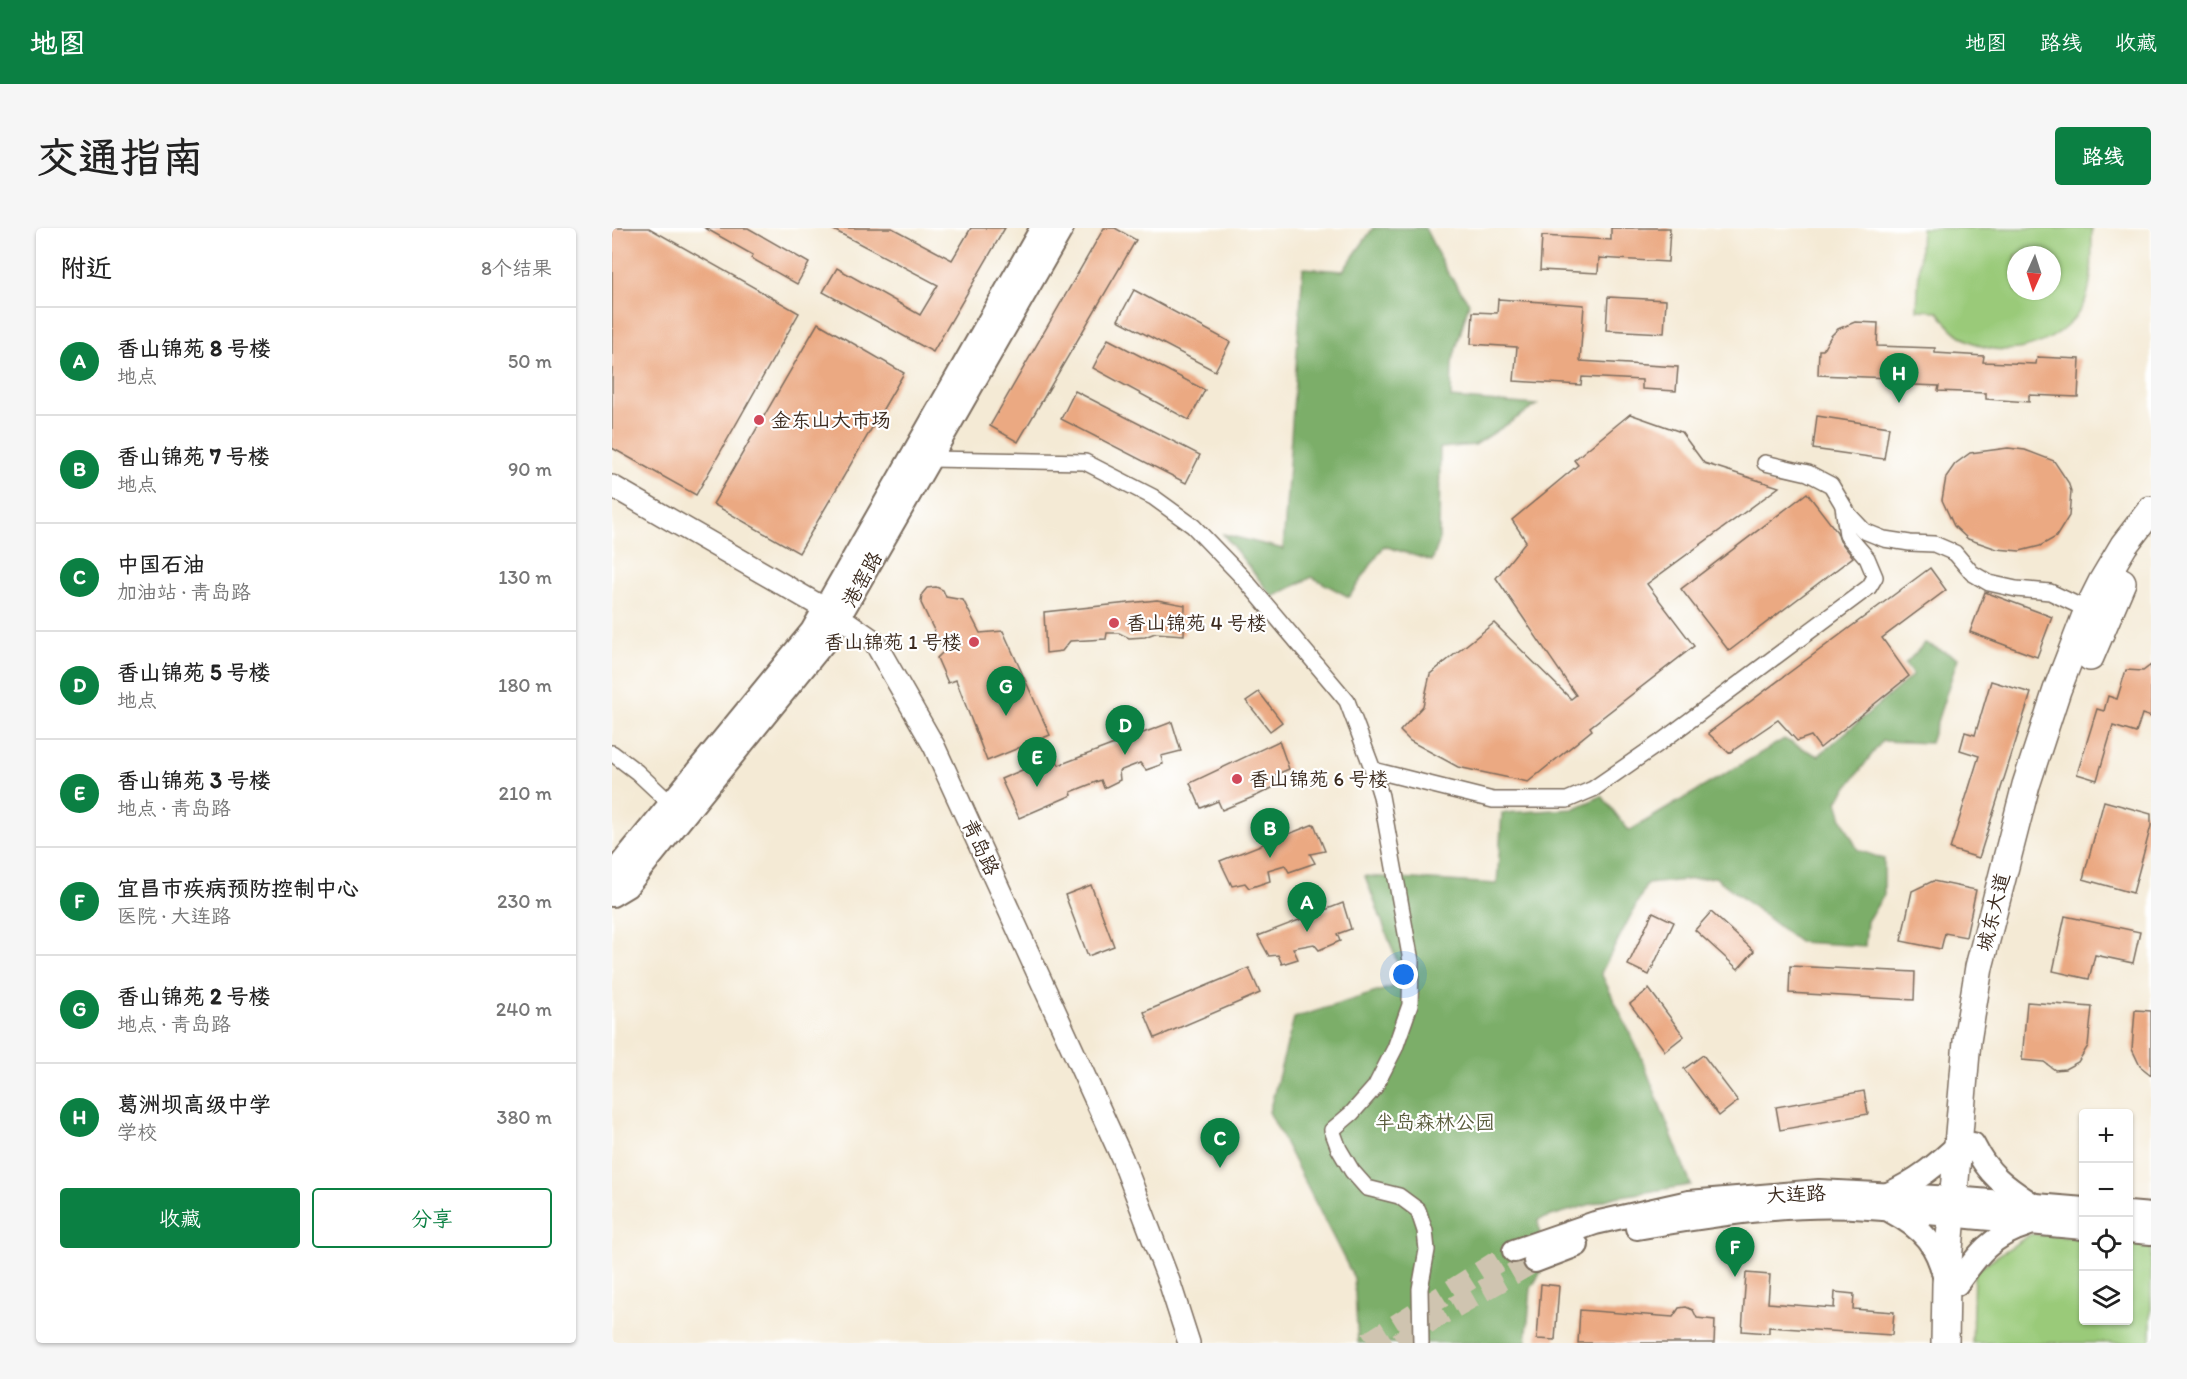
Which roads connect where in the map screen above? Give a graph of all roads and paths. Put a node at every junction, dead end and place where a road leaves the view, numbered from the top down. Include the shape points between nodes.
1 (1041, 228) edge
2 (1062, 228) edge
3 (930, 459) junction
4 (1765, 463) dead end
5 (612, 486) edge
6 (1844, 506) junction
7 (2151, 510) edge
8 (2151, 538) edge
9 (2088, 610) junction
10 (833, 614) junction
11 (612, 753) edge
12 (1373, 770) junction
13 (671, 804) junction
14 (612, 875) edge
15 (612, 896) edge
16 (1966, 1144) junction
17 (1888, 1203) junction
18 (1959, 1207) junction
19 (2079, 1209) edge
20 (2133, 1213) edge
21 (2032, 1214) junction
22 (2151, 1215) edge
23 (2079, 1227) edge
24 (2133, 1231) edge
25 (2151, 1233) edge
26 (1514, 1251) tunnel mouth
27 (1535, 1261) tunnel mouth
28 (1951, 1285) junction
29 (1189, 1343) edge
30 (1421, 1343) edge
31 (1945, 1343) edge
32 (1957, 1343) edge

1 - 10 main road, 港窑路
2 - 3 main road, 港窑路
3 - 10 main road, 港窑路
3 - 12 street via 1085,462 1154,497 1193,526 1246,581 1347,701
4 - 6 street via 1808,473 1831,485
5 - 10 street, 青岛路
6 - 9 street via 1864,531 1884,539 1934,544 1955,553 1972,573 1989,583 2050,592
6 - 12 street via 1847,536 1867,558 1875,577 1869,587 1593,789 1567,800 1493,800
7 - 9 highway, 城东大道 via 2124,545
8 - 16 highway, 城东大道 via 2118,589 2073,697 2044,783 1992,978
9 - 16 highway, 城东大道 via 2026,785 1979,967 1967,1041
10 - 13 main road, 港窑路 via 812,631
10 - 15 main road, 港窑路 via 826,640 627,886
10 - 29 street, 青岛路 via 874,640 934,746 1122,1158
11 - 13 street
12 - 30 street via 1411,961 1410,1005 1395,1048 1375,1087 1332,1130 1352,1171 1367,1188 1399,1196 1418,1210 1427,1251 1420,1289
13 - 14 main road, 港窑路
16 - 17 main road
16 - 18 highway, 城东大道
16 - 21 main road
17 - 18 main road, 大连路
17 - 26 main road, 大连路 via 1819,1191 1689,1202 1595,1223
17 - 27 main road, 大连路 via 1869,1208 1722,1214 1631,1229
17 - 28 main road via 1929,1240
18 - 21 main road, 大连路
18 - 28 highway, 城东大道
19 - 21 main road, 大连路
20 - 22 main road
21 - 23 main road, 大连路
21 - 28 main road via 1992,1240
24 - 25 main road
28 - 31 highway, 城东大道
28 - 32 highway, 城东大道

